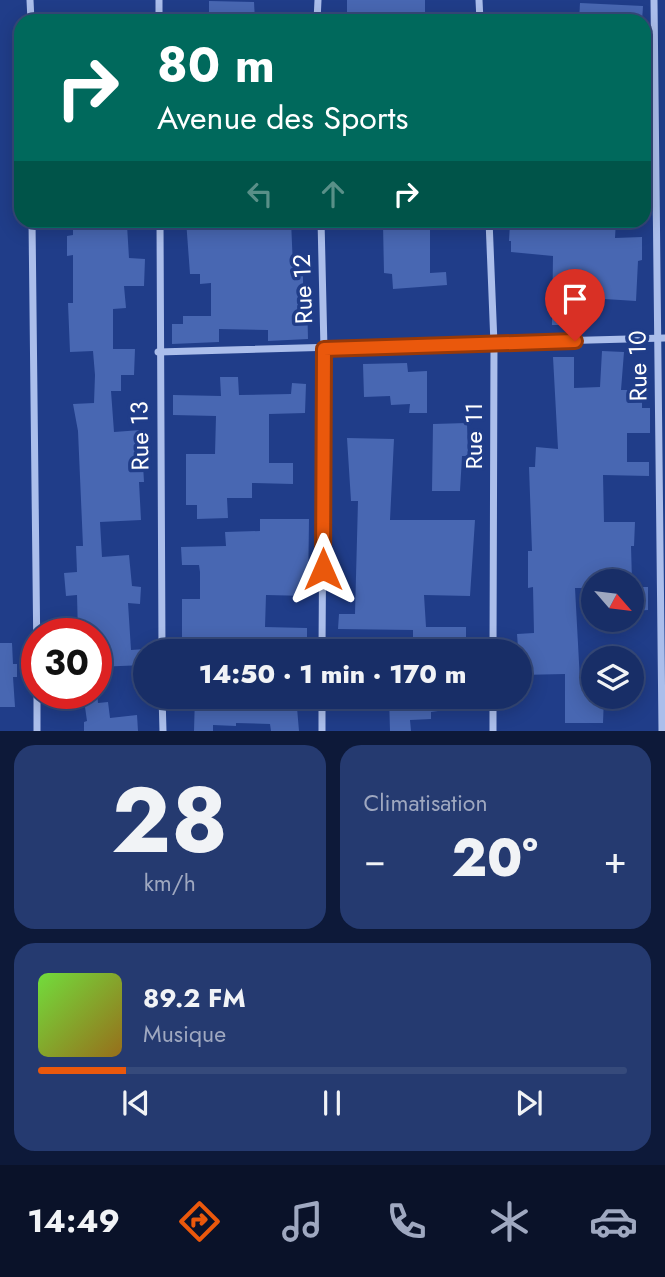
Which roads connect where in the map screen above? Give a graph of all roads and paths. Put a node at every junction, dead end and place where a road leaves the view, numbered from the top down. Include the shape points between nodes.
1 (654, 0) edge
2 (33, 228) edge
3 (160, 228) edge
4 (321, 228) edge
5 (489, 228) edge
6 (661, 339) edge
7 (494, 344) junction
8 (324, 349) junction
9 (158, 352) junction
10 (37, 618) edge
11 (162, 639) edge
12 (322, 639) edge
13 (494, 639) edge
14 (37, 709) edge
15 (162, 709) edge
16 (322, 709) edge
17 (493, 709) edge
18 (37, 731) edge
19 (163, 731) edge
20 (322, 731) edge
21 (493, 731) edge
22 (662, 731) edge

1 - 6 street, Rue 10
2 - 10 street
3 - 9 street, Rue 13
4 - 8 street, Rue 12
5 - 7 street, Rue 11
6 - 7 street
6 - 22 street, Rue 10
7 - 8 street
7 - 13 street, Rue 11
8 - 9 street
8 - 12 street, Rue 12
9 - 11 street, Rue 13
14 - 18 street
15 - 19 street
16 - 20 street
17 - 21 street

